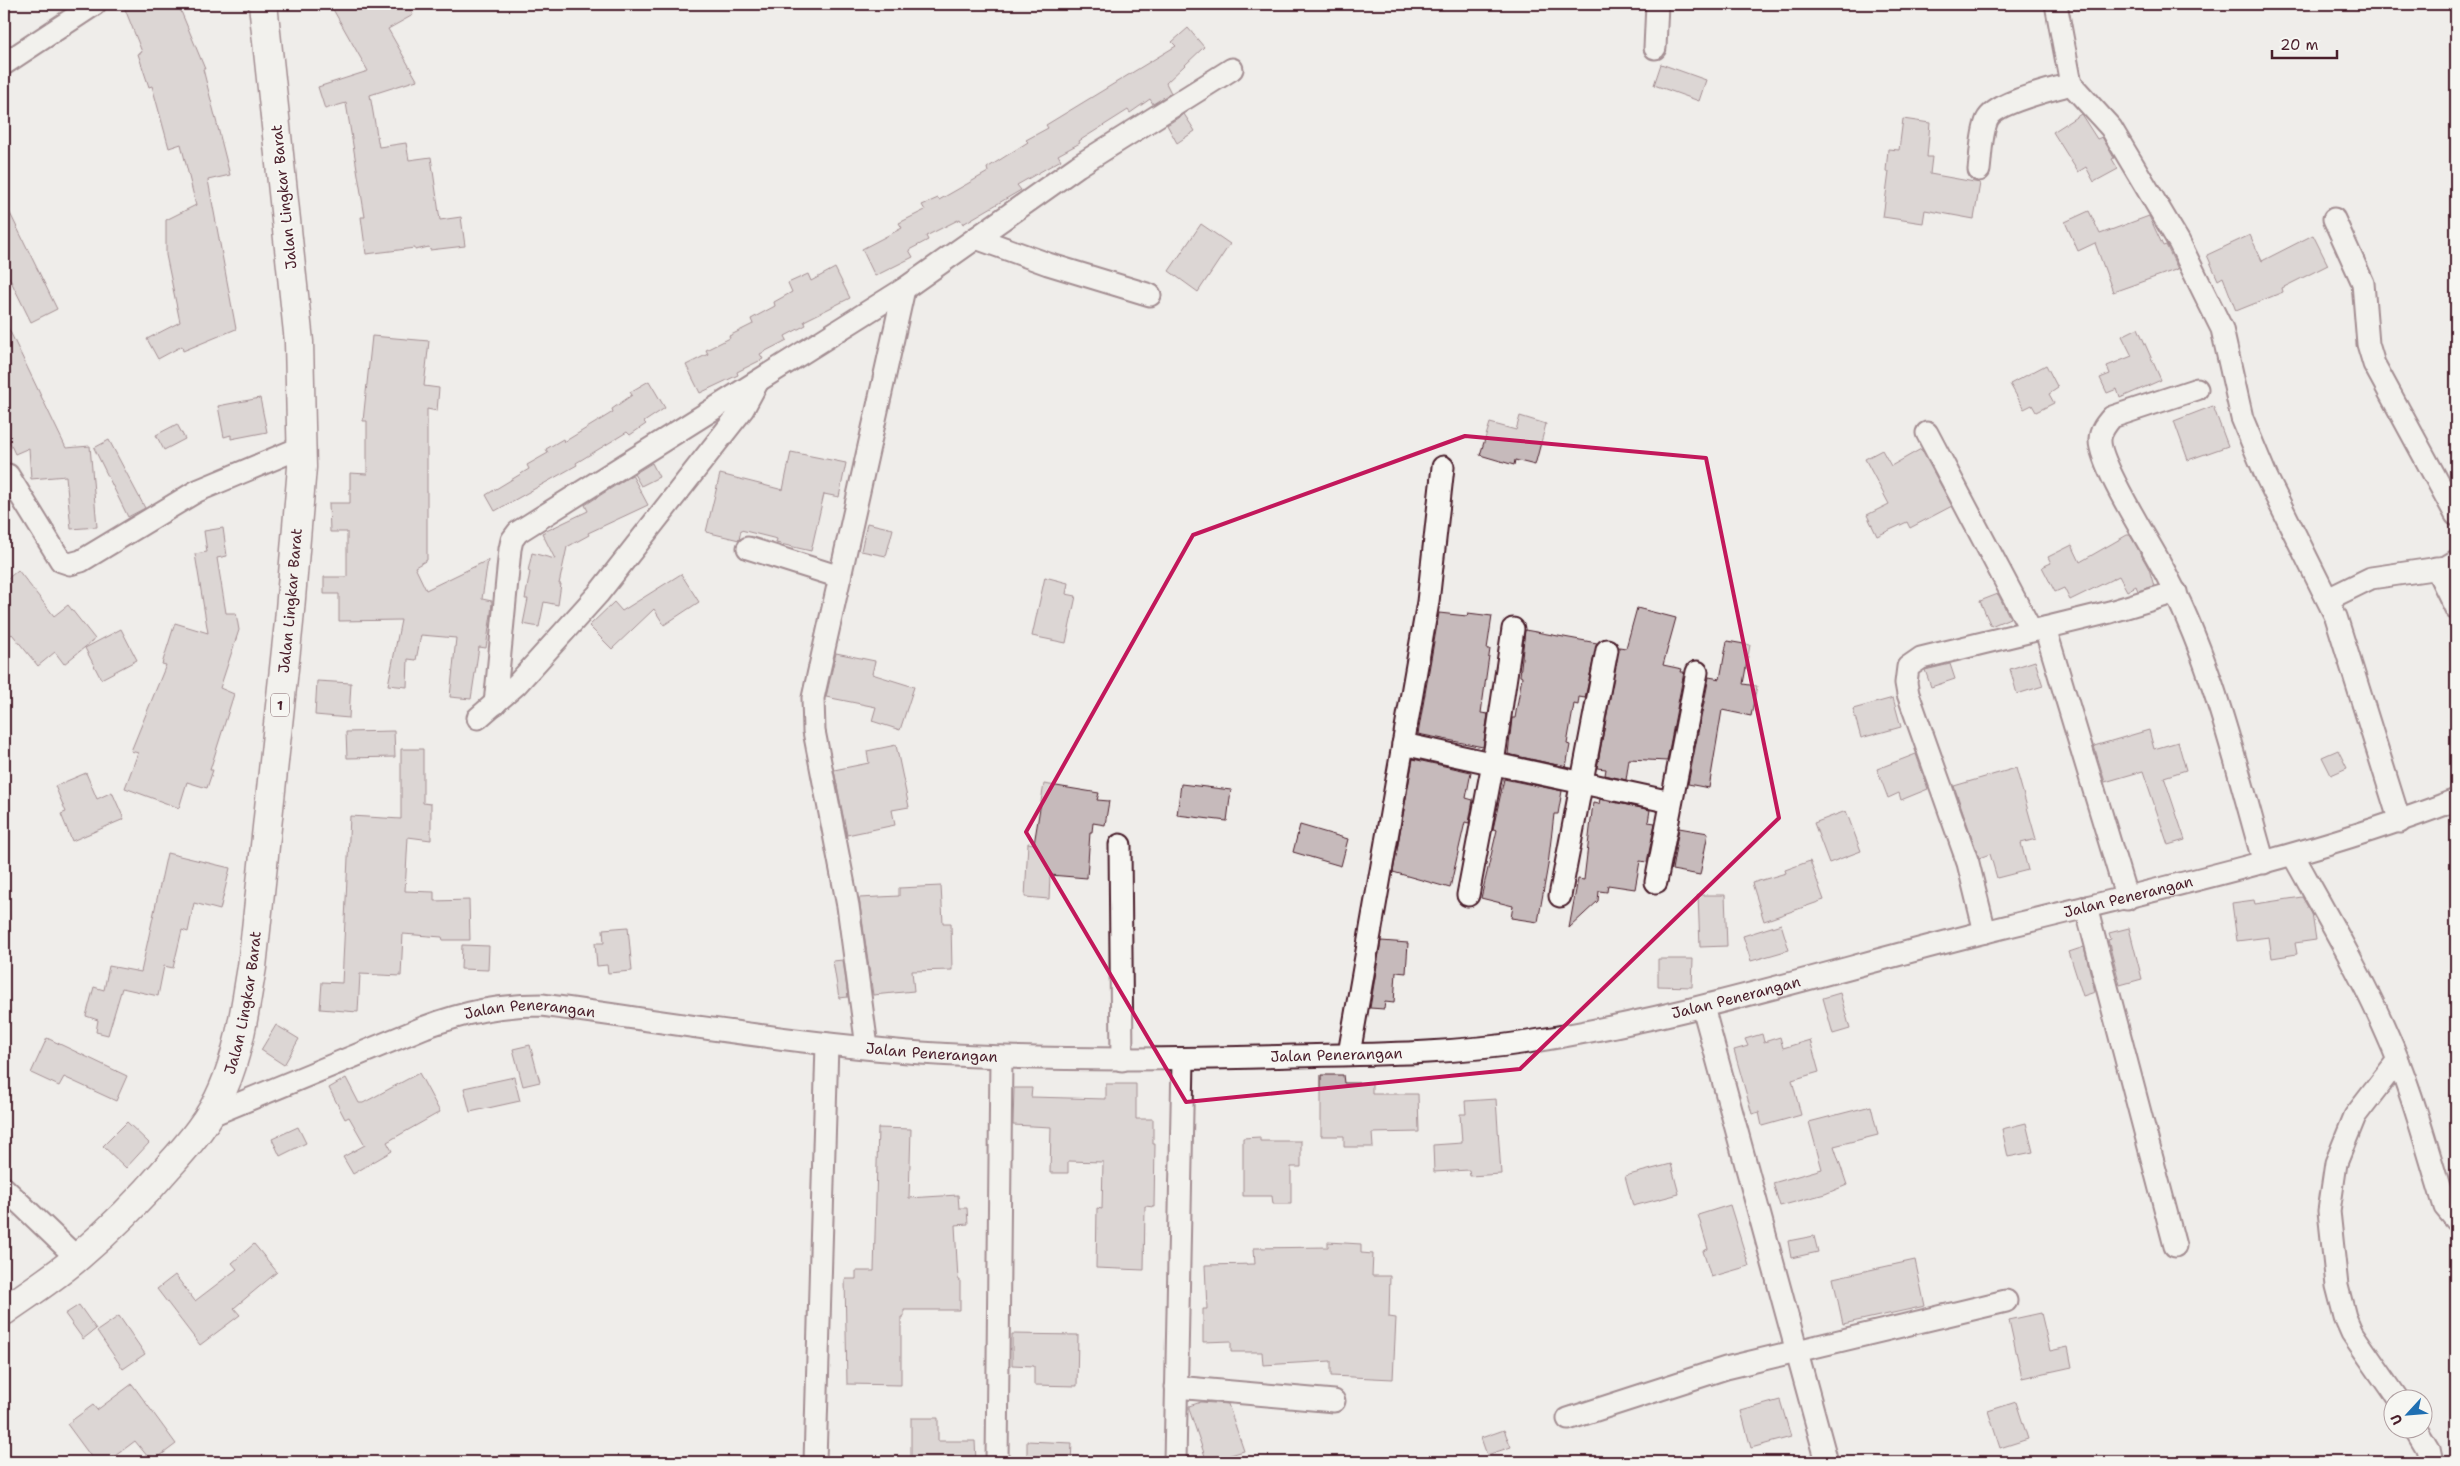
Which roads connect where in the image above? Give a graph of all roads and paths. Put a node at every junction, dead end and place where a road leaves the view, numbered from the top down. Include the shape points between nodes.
1 (95, 4) edge
2 (263, 4) edge
3 (1657, 4) edge
4 (2056, 4) edge
5 (1655, 48) dead end
6 (4, 64) edge
7 (1232, 69) dead end
8 (2071, 84) junction
9 (1978, 170) dead end
10 (2334, 219) dead end
11 (976, 238) junction
12 (904, 289) junction
13 (1150, 295) dead end
14 (758, 381) junction
15 (2197, 389) dead end
16 (1927, 433) dead end
17 (302, 447) junction
18 (1443, 467) dead end
19 (8, 475) dead end
20 (2456, 515) edge
21 (748, 548) dead end
22 (2456, 561) edge
23 (2436, 568) junction
24 (840, 577) junction
25 (2176, 592) junction
26 (2328, 598) junction
27 (2456, 609) edge
28 (1513, 629) dead end
29 (2038, 629) junction
30 (1607, 650) dead end
31 (1697, 672) dead end
32 (495, 704) junction
33 (478, 718) dead end
34 (1403, 744) junction
35 (1493, 764) junction
36 (1583, 781) junction
37 (2456, 800) edge
38 (1671, 802) junction
39 (2400, 822) junction
40 (1120, 845) dead end
41 (2293, 855) junction
42 (2264, 863) junction
43 (1656, 882) dead end
44 (1468, 895) dead end
45 (1560, 896) dead end
46 (2127, 899) junction
47 (2086, 907) junction
48 (1985, 932) junction
49 (1704, 1007) junction
50 (827, 1044) junction
51 (867, 1048) junction
52 (1349, 1054) junction
53 (1001, 1057) junction
54 (1122, 1060) junction
55 (1183, 1060) junction
56 (2398, 1060) junction
57 (209, 1116) junction
58 (4, 1188) edge
59 (2456, 1220) edge
60 (2175, 1246) dead end
61 (77, 1258) junction
62 (2006, 1302) dead end
63 (4, 1311) edge
64 (1796, 1352) junction
65 (1176, 1387) junction
66 (2390, 1388) edge
67 (1334, 1401) dead end
68 (1568, 1419) dead end
69 (2422, 1438) edge
70 (815, 1462) edge
71 (997, 1462) edge
72 (1175, 1462) edge
73 (1827, 1462) edge
74 (2430, 1462) edge

1 - 6 street
2 - 17 highway, Jalan Lingkar Barat / 1 via 299,342
3 - 5 street
4 - 8 street
7 - 11 street via 1078,166
8 - 9 street via 1998,108 1986,123
8 - 26 street via 2111,128 2179,242 2214,310 2227,345 2242,418 2253,448
10 - 20 street via 2363,283 2368,344 2374,364
11 - 12 street
11 - 13 street
12 - 14 street
12 - 24 street
14 - 32 street via 743,409 598,594 518,684
14 - 32 street via 514,535
15 - 25 street via 2112,417 2105,425 2100,441 2112,477
16 - 29 street
17 - 19 street via 197,490 90,556 70,564 62,561
17 - 57 highway, Jalan Lingkar Barat / 1 via 290,613 252,966 234,1060
18 - 34 street via 1428,602
21 - 24 street
22 - 23 street
23 - 26 street via 2371,578
23 - 27 street
24 - 51 street via 813,698 814,731 848,906
25 - 29 street
25 - 42 street via 2204,664
26 - 39 street via 2343,636
28 - 35 street
29 - 46 street
29 - 48 street via 1921,658 1908,667 1906,675 1908,694 1968,863
30 - 36 street
31 - 38 street
32 - 33 street
34 - 35 street
34 - 52 street
35 - 36 street
35 - 44 street
36 - 38 street
36 - 45 street
37 - 39 street, Jalan Penerangan
38 - 43 street
39 - 41 street, Jalan Penerangan
40 - 54 street
41 - 42 street, Jalan Penerangan
41 - 56 street via 2349,954
42 - 46 street, Jalan Penerangan
46 - 47 street, Jalan Penerangan
47 - 48 street, Jalan Penerangan
47 - 60 street
48 - 49 street, Jalan Penerangan via 1795,980
49 - 52 street, Jalan Penerangan via 1530,1042 1427,1053
49 - 64 street
50 - 51 street, Jalan Penerangan
50 - 57 street, Jalan Penerangan via 542,1005 511,1005 458,1015 425,1027
50 - 70 street
51 - 53 street, Jalan Penerangan
52 - 55 street, Jalan Penerangan
53 - 54 street, Jalan Penerangan
53 - 71 street
54 - 55 street, Jalan Penerangan
55 - 65 street
56 - 59 street via 2445,1207
56 - 66 street via 2355,1116 2336,1163 2329,1211 2337,1286 2345,1318
57 - 61 highway, Jalan Lingkar Barat / 1 via 142,1197
58 - 61 street
61 - 63 highway, Jalan Lingkar Barat / 1
62 - 64 street
64 - 68 street via 1688,1378
64 - 73 street
65 - 67 street
65 - 72 street
69 - 74 street via 2428,1448

